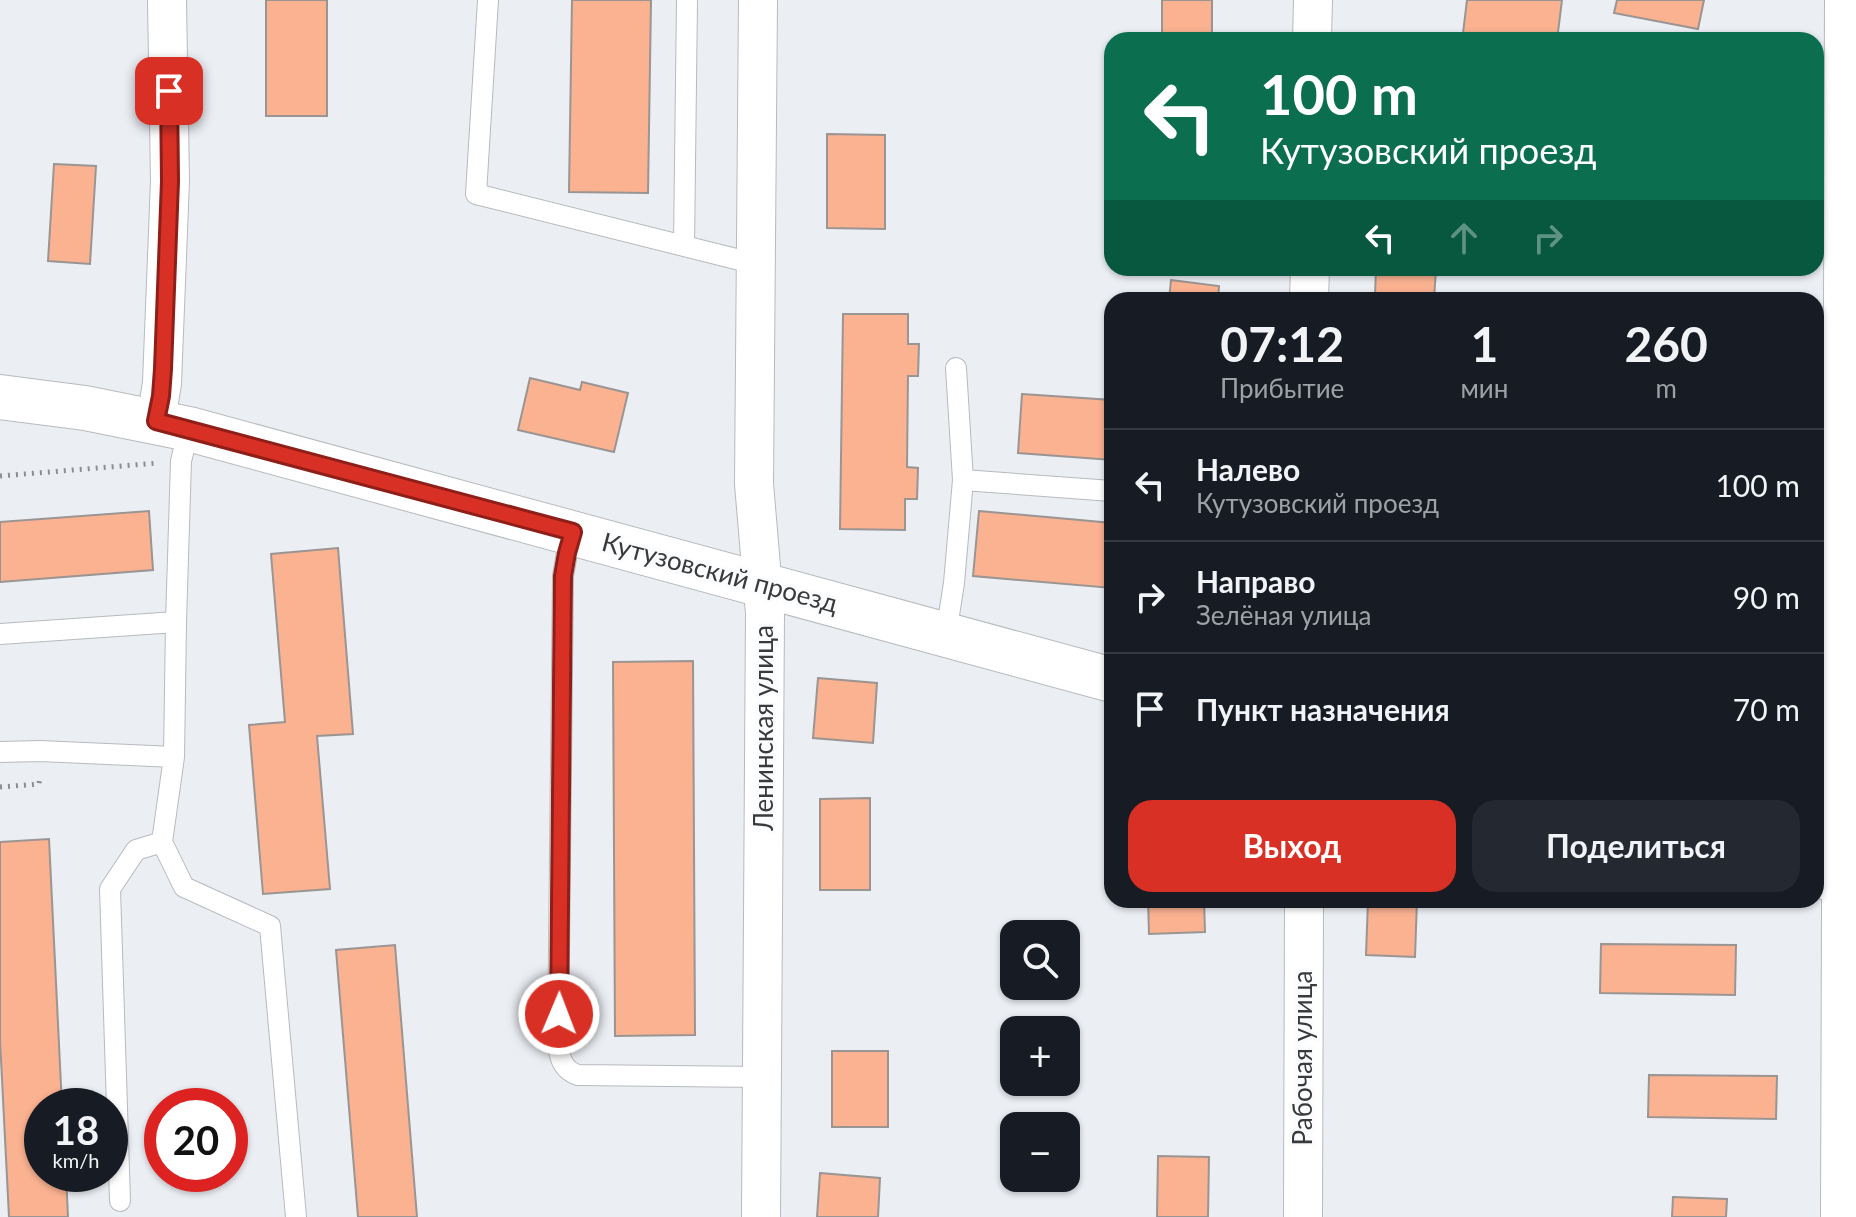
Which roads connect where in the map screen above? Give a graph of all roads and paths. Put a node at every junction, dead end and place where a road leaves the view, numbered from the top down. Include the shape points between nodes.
1 (167, 0) edge
2 (488, 0) edge
3 (687, 0) edge
4 (758, 0) edge
5 (1313, 0) edge
6 (1844, 0) edge
7 (1312, 32) edge
8 (684, 246) junction
9 (756, 264) junction
10 (956, 368) dead end
11 (0, 397) edge
12 (175, 437) junction
13 (0, 476) edge
14 (963, 480) junction
15 (1104, 490) edge
16 (573, 532) junction
17 (762, 584) junction
18 (176, 622) junction
19 (0, 634) edge
20 (946, 634) junction
21 (1104, 678) edge
22 (0, 752) edge
23 (174, 757) junction
24 (162, 842) junction
25 (1838, 881) edge
26 (1304, 908) edge
27 (762, 1077) junction
28 (120, 1201) dead end
29 (296, 1217) edge
30 (761, 1217) edge
31 (1303, 1217) edge
32 (1840, 1217) edge

1 - 12 street via 170,181 162,383
2 - 8 lane via 476,194
3 - 8 lane
4 - 9 street, Ленинская улица
5 - 7 street
6 - 25 street
8 - 9 lane
9 - 17 street, Ленинская улица via 754,484
10 - 14 lane
11 - 12 street, Кутузовский проезд via 85,408
12 - 13 path
12 - 16 street, Кутузовский проезд
12 - 18 lane
14 - 15 lane
14 - 20 lane
16 - 17 street, Кутузовский проезд
16 - 27 lane via 563,576 561,1061 578,1075
17 - 20 street, Кутузовский проезд
17 - 27 street, Ленинская улица
18 - 19 lane
18 - 23 lane
20 - 21 street, Кутузовский проезд
22 - 23 lane
23 - 24 lane
24 - 28 lane via 136,850 110,889
24 - 29 lane via 184,887 270,926
25 - 32 street
26 - 31 street, Рабочая улица
27 - 30 street, Ленинская улица

